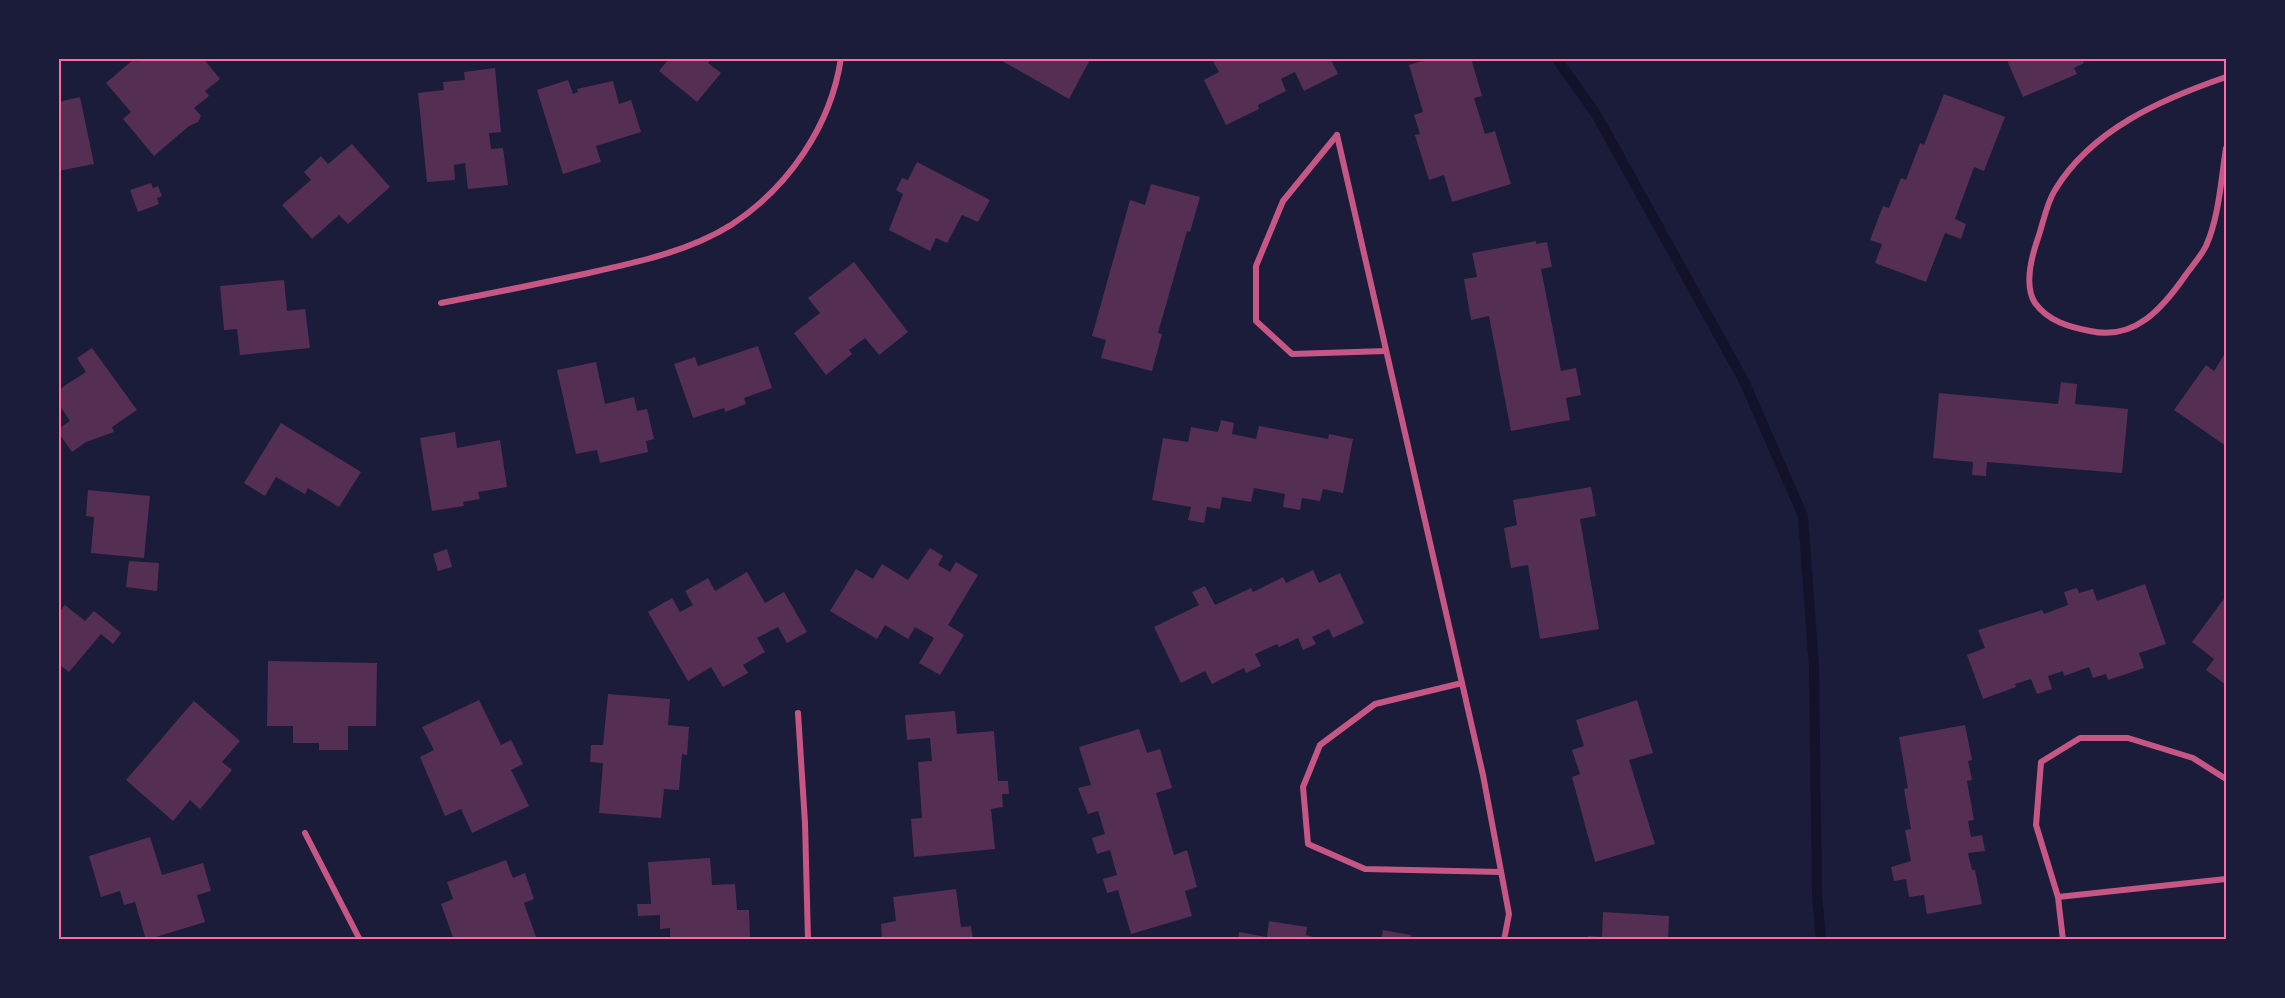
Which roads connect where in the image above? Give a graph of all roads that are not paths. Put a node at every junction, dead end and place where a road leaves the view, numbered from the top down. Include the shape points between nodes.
1 (841, 58) edge
2 (2226, 77) edge
3 (2226, 148) edge
4 (441, 303) dead end
5 (1386, 351) junction
6 (1462, 683) junction
7 (798, 713) dead end
8 (2226, 779) edge
9 (305, 833) dead end
10 (1501, 872) junction
11 (2226, 879) edge
12 (2058, 897) junction
13 (360, 939) edge
14 (808, 939) edge
15 (1504, 939) edge
16 (2063, 939) edge

1 - 4 street via 829,108 808,147 761,203 730,226 685,247 628,264
2 - 3 street via 2126,120 2071,166 2053,192 2034,250 2029,281 2034,301 2049,318 2102,334 2125,332 2152,316 2205,247 2214,222
5 - 5 street via 1337,135 1283,201 1256,266 1256,321 1292,354
5 - 6 street
6 - 10 street
6 - 10 street via 1375,705 1320,745 1303,787 1308,844 1365,869
7 - 14 street
8 - 12 street via 2193,758 2128,738 2080,738 2041,762 2036,825
9 - 13 street
10 - 15 street via 1509,914
11 - 12 street
12 - 16 street

